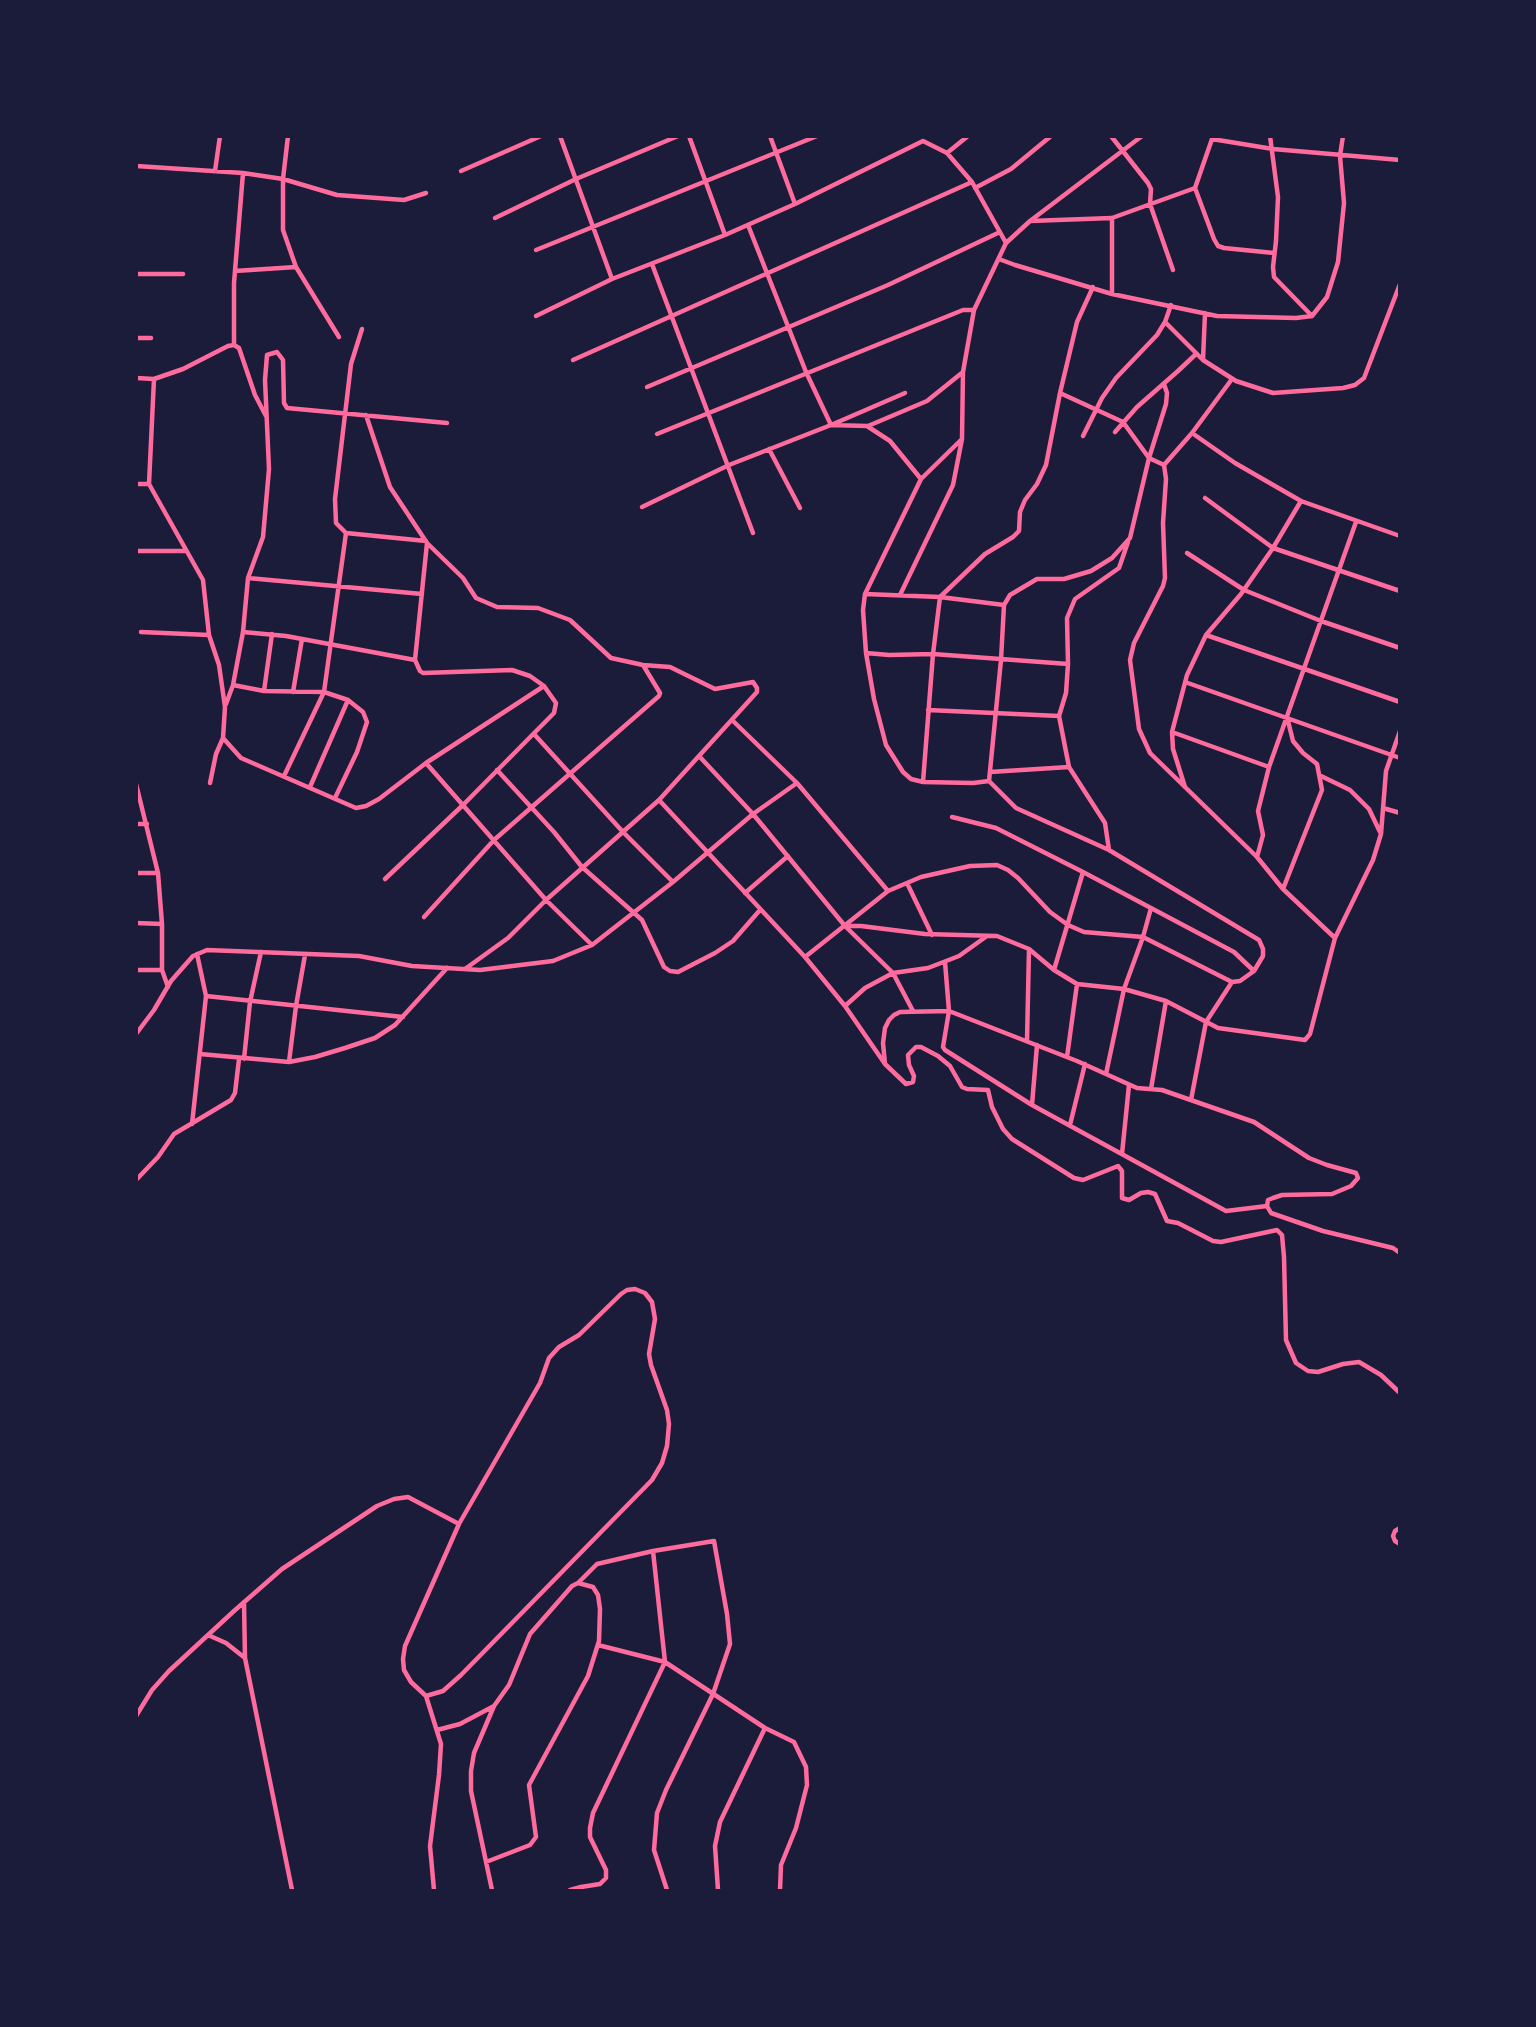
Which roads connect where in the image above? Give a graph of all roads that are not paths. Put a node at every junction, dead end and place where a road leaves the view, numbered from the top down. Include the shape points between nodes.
1 (220, 136) edge
2 (288, 136) edge
3 (540, 136) edge
4 (560, 136) edge
5 (678, 136) edge
6 (689, 136) edge
7 (770, 136) edge
8 (817, 136) edge
9 (968, 136) edge
10 (1051, 136) edge
11 (1111, 136) edge
12 (1142, 136) edge
13 (1270, 136) edge
14 (1342, 137) edge
15 (1213, 138) edge
16 (1273, 148) junction
17 (1123, 151) junction
18 (947, 153) junction
19 (776, 154) junction
20 (1340, 156) junction
21 (1400, 160) edge
22 (136, 166) edge
23 (216, 171) junction
24 (462, 171) dead end
25 (243, 172) junction
26 (283, 178) junction
27 (576, 179) junction
28 (705, 182) junction
29 (972, 182) junction
30 (975, 188) junction
31 (1195, 188) junction
32 (426, 193) dead end
33 (795, 204) junction
34 (1150, 204) junction
35 (495, 218) dead end
36 (1112, 218) junction
37 (1030, 221) junction
38 (748, 225) junction
39 (594, 227) junction
40 (1000, 232) junction
41 (725, 236) junction
42 (1006, 243) junction
43 (536, 250) dead end
44 (1274, 253) junction
45 (999, 259) junction
46 (652, 264) junction
47 (296, 267) junction
48 (1173, 270) dead end
49 (235, 271) junction
50 (767, 273) junction
51 (136, 274) edge
52 (183, 274) dead end
53 (612, 279) junction
54 (1400, 284) edge
55 (1093, 287) junction
56 (1112, 294) junction
57 (1171, 305) junction
58 (974, 310) junction
59 (1205, 313) junction
60 (536, 316) dead end
61 (672, 316) junction
62 (1312, 316) junction
63 (1165, 322) junction
64 (788, 327) junction
65 (362, 329) dead end
66 (339, 337) dead end
67 (136, 338) edge
68 (151, 338) dead end
69 (234, 345) junction
70 (1196, 354) junction
71 (573, 360) dead end
72 (1203, 360) junction
73 (692, 368) junction
74 (806, 372) junction
75 (963, 372) junction
76 (136, 378) edge
77 (154, 379) junction
78 (1232, 379) junction
79 (1164, 384) junction
80 (647, 387) dead end
81 (905, 393) dead end
82 (1060, 393) junction
83 (1096, 408) junction
84 (344, 412) junction
85 (709, 413) junction
86 (366, 415) junction
87 (268, 419) junction
88 (1124, 422) junction
89 (447, 423) dead end
90 (831, 425) junction
91 (867, 426) junction
92 (1115, 432) dead end
93 (1192, 433) junction
94 (657, 434) dead end
95 (1083, 436) dead end
96 (962, 439) junction
97 (769, 449) junction
98 (1149, 458) junction
99 (729, 465) junction
100 (1164, 465) junction
101 (921, 479) junction
102 (136, 484) edge
103 (149, 484) junction
104 (1205, 498) dead end
105 (1301, 501) junction
106 (642, 507) dead end
107 (800, 508) dead end
108 (1356, 522) junction
109 (753, 532) dead end
110 (346, 533) junction
111 (1400, 536) edge
112 (1130, 538) junction
113 (427, 542) junction
114 (1273, 548) junction
115 (136, 551) edge
116 (186, 551) junction
117 (1187, 553) dead end
118 (1339, 570) junction
119 (248, 578) junction
120 (339, 586) junction
121 (1244, 590) junction
122 (1400, 591) edge
123 (422, 594) junction
124 (866, 594) junction
125 (900, 595) junction
126 (940, 597) junction
127 (1004, 605) junction
128 (1321, 621) junction
129 (141, 632) dead end
130 (243, 632) junction
131 (272, 634) junction
132 (210, 635) junction
133 (1206, 635) junction
134 (302, 639) junction
135 (332, 644) junction
136 (1400, 648) edge
137 (866, 653) junction
138 (933, 654) junction
139 (415, 660) junction
140 (1001, 660) junction
141 (1068, 664) junction
142 (643, 665) junction
143 (1304, 669) junction
144 (1185, 682) junction
145 (233, 685) junction
146 (544, 686) junction
147 (264, 691) junction
148 (293, 692) junction
149 (324, 692) junction
150 (348, 700) junction
151 (1400, 702) edge
152 (225, 706) junction
153 (928, 710) junction
154 (996, 712) junction
155 (1059, 716) junction
156 (1287, 717) junction
157 (732, 720) junction
158 (1400, 730) edge
159 (1172, 732) junction
160 (534, 734) junction
161 (223, 738) junction
162 (1392, 755) junction
163 (699, 756) junction
164 (1400, 758) edge
165 (426, 763) junction
166 (1070, 767) junction
167 (1269, 767) junction
168 (497, 770) junction
169 (990, 772) junction
170 (570, 774) junction
171 (284, 776) junction
172 (1321, 776) junction
173 (989, 781) junction
174 (923, 782) junction
175 (210, 783) dead end
176 (796, 783) junction
177 (136, 784) edge
178 (310, 787) junction
179 (1185, 788) junction
180 (335, 798) junction
181 (659, 800) junction
182 (463, 805) junction
183 (531, 808) junction
184 (1383, 808) junction
185 (1400, 813) edge
186 (753, 814) junction
187 (952, 817) dead end
188 (136, 824) edge
189 (147, 824) junction
190 (623, 832) junction
191 (1381, 834) junction
192 (494, 840) junction
193 (1109, 850) junction
194 (709, 852) junction
195 (788, 856) junction
196 (1257, 856) junction
197 (582, 867) junction
198 (1083, 872) junction
199 (136, 873) edge
200 (158, 873) junction
201 (385, 879) dead end
202 (673, 882) junction
203 (907, 883) junction
204 (1283, 889) junction
205 (888, 891) junction
206 (745, 893) junction
207 (546, 900) junction
208 (1151, 908) junction
209 (760, 910) junction
210 (634, 912) junction
211 (424, 917) dead end
212 (136, 923) edge
213 (162, 924) junction
214 (1068, 925) junction
215 (846, 926) junction
216 (932, 934) junction
217 (987, 936) junction
218 (1143, 937) junction
219 (1335, 938) junction
220 (592, 945) junction
221 (1029, 949) junction
222 (261, 952) junction
223 (197, 954) junction
224 (305, 955) junction
225 (805, 957) junction
226 (945, 962) junction
227 (447, 968) junction
228 (465, 969) junction
229 (136, 970) edge
230 (162, 970) junction
231 (1054, 970) junction
232 (1254, 971) junction
233 (893, 973) junction
234 (1232, 982) junction
235 (1077, 984) junction
236 (168, 987) junction
237 (1124, 989) junction
238 (206, 996) junction
239 (1166, 1001) junction
240 (250, 1002) junction
241 (296, 1006) junction
242 (845, 1006) junction
243 (913, 1011) junction
244 (950, 1011) junction
245 (404, 1017) junction
246 (1206, 1022) junction
247 (136, 1034) edge
248 (1027, 1041) junction
249 (1037, 1045) junction
250 (200, 1054) junction
251 (1067, 1057) junction
252 (241, 1059) junction
253 (289, 1062) junction
254 (885, 1064) junction
255 (1085, 1065) junction
256 (1106, 1074) junction
257 (1129, 1085) junction
258 (1151, 1089) junction
259 (1191, 1100) junction
260 (1032, 1105) junction
261 (192, 1124) junction
262 (1070, 1125) junction
263 (1122, 1154) junction
264 (136, 1180) edge
265 (1267, 1206) junction
266 (1400, 1253) edge
267 (1400, 1393) edge
268 (459, 1524) junction
269 (1400, 1528) edge
270 (1400, 1544) edge
271 (653, 1551) junction
272 (578, 1583) junction
273 (244, 1602) junction
274 (208, 1635) junction
275 (597, 1645) junction
276 (245, 1658) junction
277 (665, 1662) junction
278 (713, 1694) junction
279 (426, 1696) junction
280 (494, 1706) junction
281 (136, 1716) edge
282 (765, 1728) junction
283 (437, 1730) junction
284 (486, 1862) junction
285 (292, 1890) edge
286 (434, 1890) edge
287 (492, 1890) edge
288 (570, 1890) edge
289 (667, 1890) edge
290 (718, 1890) edge
291 (780, 1890) edge

1 - 23 street
2 - 26 street
3 - 24 street
4 - 27 street
5 - 27 street
6 - 28 street
7 - 19 street
8 - 19 street
9 - 18 street
10 - 30 street via 1011,169
11 - 17 street
12 - 17 street
13 - 16 street
14 - 20 street
15 - 16 street
15 - 31 street
16 - 20 street
16 - 44 street via 1278,197
17 - 34 street via 1148,183
17 - 37 street
18 - 29 street
18 - 33 street via 927,142 918,143
19 - 28 street
19 - 33 street
20 - 21 street
20 - 62 street via 1344,203 1338,262 1327,297
22 - 23 street
23 - 25 street
25 - 26 street
25 - 49 street
26 - 32 street via 337,195 404,200
26 - 47 street via 283,230
27 - 35 street
27 - 39 street
28 - 39 street
28 - 41 street
29 - 30 street
29 - 50 street
30 - 40 street
31 - 34 street
31 - 44 street via 1218,246
33 - 38 street
34 - 36 street
34 - 48 street
36 - 37 street
36 - 56 street
37 - 42 street
38 - 41 street
38 - 50 street
39 - 43 street
39 - 53 street
40 - 42 street
40 - 64 street
41 - 46 street
42 - 45 street
44 - 62 street via 1274,277
45 - 55 street
45 - 58 street
46 - 53 street
46 - 61 street
47 - 49 street
47 - 66 street
49 - 69 street
50 - 61 street
50 - 64 street
51 - 52 street
53 - 60 street
54 - 78 street via 1371,363 1359,383 1343,388 1273,393
55 - 56 street
55 - 82 street via 1077,322
56 - 57 street
57 - 59 street
57 - 63 street
58 - 74 street via 963,309
58 - 75 street
59 - 62 street
59 - 72 street
61 - 71 street
61 - 73 street
63 - 70 street
63 - 83 street via 1116,378
64 - 73 street
64 - 74 street
65 - 84 street via 351,364
67 - 68 street
69 - 77 street
69 - 87 street via 239,348
70 - 72 street
70 - 79 street
72 - 78 street
73 - 80 street
73 - 85 street
74 - 85 street
74 - 90 street
75 - 91 street via 927,401
75 - 96 street
76 - 77 street
77 - 103 street
78 - 93 street
79 - 88 street
79 - 98 street via 1166,404
81 - 90 street
82 - 83 street
82 - 126 street via 1046,465 1025,500 1018,531 985,554
83 - 88 street
83 - 95 street
84 - 86 street
84 - 87 street via 285,406 283,360 278,352 267,355
84 - 110 street via 334,499 336,523
85 - 94 street
85 - 99 street
86 - 89 street
86 - 113 street via 390,487
87 - 119 street via 269,469 262,537
88 - 92 street
88 - 98 street
90 - 91 street
90 - 97 street
91 - 101 street via 890,441
93 - 100 street
93 - 105 street
96 - 101 street
96 - 125 street via 953,485
97 - 99 street
97 - 107 street
98 - 100 street
98 - 112 street
99 - 106 street
99 - 109 street
100 - 179 street via 1165,578 1130,660 1139,729 1150,753
101 - 124 street
102 - 103 street
103 - 116 street
104 - 114 street
105 - 108 street
105 - 114 street
108 - 111 street
108 - 118 street
110 - 113 street
110 - 120 street
112 - 127 street via 1112,558 1091,572 1064,579 1037,579 1010,595
112 - 141 street via 1119,568 1075,599 1067,618
113 - 123 street
113 - 142 street via 463,578 476,598 496,607 538,608 570,620 611,658
114 - 118 street
114 - 121 street
115 - 116 street
116 - 132 street via 203,580
117 - 121 street
118 - 122 street
118 - 128 street
119 - 120 street
119 - 130 street
120 - 123 street
120 - 135 street
121 - 128 street
121 - 133 street
123 - 139 street
124 - 125 street
124 - 137 street
125 - 126 street
126 - 127 street
126 - 138 street
127 - 140 street
128 - 136 street
128 - 143 street
129 - 132 street
130 - 131 street
130 - 145 street
131 - 134 street
131 - 147 street
132 - 152 street
133 - 143 street
133 - 144 street
134 - 135 street
134 - 148 street
135 - 139 street
135 - 149 street
137 - 138 street
137 - 174 street via 886,745 903,772 910,779
138 - 140 street
138 - 153 street
139 - 146 street via 423,673 512,670
140 - 141 street
140 - 154 street
141 - 155 street
142 - 157 street via 670,667 715,689 753,682 757,692
142 - 170 street via 660,696
143 - 151 street
143 - 156 street
144 - 156 street
144 - 159 street
145 - 147 street
145 - 152 street
146 - 160 street via 556,703 554,713
146 - 165 street
147 - 148 street
148 - 149 street
149 - 150 street
149 - 171 street
150 - 178 street
150 - 180 street via 363,712 367,722
152 - 161 street
153 - 154 street
153 - 174 street
154 - 155 street
154 - 169 street
155 - 166 street
156 - 162 street
156 - 167 street
156 - 172 street via 1293,741 1317,764
157 - 163 street
157 - 176 street
158 - 162 street
159 - 167 street
159 - 179 street
160 - 168 street
160 - 170 street
161 - 171 street via 241,758
161 - 175 street
162 - 164 street
162 - 184 street via 1386,771
163 - 181 street
163 - 186 street
165 - 180 street via 366,806 356,808
165 - 182 street
166 - 169 street
166 - 193 street via 1106,823
167 - 196 street via 1258,811 1263,835
168 - 182 street
168 - 183 street
169 - 173 street
170 - 183 street
170 - 190 street
171 - 178 street
172 - 191 street via 1350,790 1369,809
172 - 204 street via 1322,790
173 - 174 street
173 - 193 street via 1016,808
176 - 186 street
176 - 205 street
177 - 189 street
178 - 180 street
179 - 196 street
181 - 190 street
181 - 194 street
182 - 192 street
182 - 201 street
183 - 192 street
183 - 197 street
184 - 185 street
184 - 191 street
186 - 194 street
186 - 195 street
187 - 198 street via 996,828
188 - 189 street
189 - 200 street
190 - 197 street
190 - 202 street
191 - 219 street via 1373,860
192 - 207 street
192 - 211 street
193 - 232 street via 1259,940 1263,956
194 - 202 street
194 - 206 street
195 - 206 street
195 - 215 street
196 - 204 street
197 - 207 street
197 - 210 street
198 - 208 street
198 - 214 street
199 - 200 street
200 - 213 street
202 - 210 street
203 - 205 street
203 - 214 street via 970,866 997,865 1018,878
203 - 216 street
204 - 219 street
205 - 215 street
206 - 209 street
207 - 220 street
207 - 228 street via 508,938
208 - 218 street
208 - 232 street via 1234,952
209 - 210 street via 733,941 678,972 664,967 642,920
209 - 225 street
210 - 220 street
212 - 213 street
213 - 230 street
214 - 218 street via 1084,932
214 - 231 street
215 - 216 street
215 - 225 street
215 - 233 street
216 - 217 street
217 - 221 street
217 - 226 street
218 - 234 street
218 - 237 street
219 - 246 street via 1310,1034 1305,1040 1218,1028
220 - 228 street via 553,961
221 - 231 street
221 - 248 street
222 - 223 street via 207,950
222 - 224 street
222 - 240 street
223 - 236 street
223 - 238 street
224 - 227 street via 359,956
224 - 241 street
225 - 242 street
226 - 233 street
226 - 244 street
227 - 228 street
227 - 245 street
229 - 230 street
230 - 236 street
231 - 235 street
232 - 234 street
233 - 242 street via 865,988
233 - 243 street
234 - 246 street
235 - 237 street
235 - 251 street
236 - 247 street
237 - 239 street
237 - 256 street
238 - 240 street
238 - 250 street
239 - 246 street
239 - 258 street
240 - 241 street
240 - 252 street
241 - 245 street
241 - 253 street
242 - 254 street
243 - 244 street
243 - 254 street via 900,1012 889,1020 883,1043
244 - 248 street
244 - 260 street via 945,1050
245 - 253 street via 375,1038
246 - 259 street
248 - 249 street
249 - 251 street
249 - 260 street
250 - 252 street
250 - 261 street
251 - 255 street
252 - 253 street
252 - 261 street via 231,1100
254 - 267 street via 910,1084 914,1076 908,1056 916,1047 938,1056 950,1066 963,1087 988,1090 995,1113 1012,1139 1078,1180 1118,1166 1122,1198 1155,1194 1167,1221 1213,1241 1277,1230 1284,1257 1286,1340 1296,1363 1318,1372 1359,1362
255 - 256 street
255 - 262 street
256 - 257 street
257 - 258 street
257 - 263 street
258 - 259 street
259 - 265 street via 1254,1122 1309,1158 1356,1173 1358,1178 1356,1183 1332,1194 1282,1196 1268,1200
260 - 262 street
261 - 264 street via 174,1134
262 - 263 street
263 - 265 street via 1226,1211
265 - 266 street via 1271,1213 1281,1217 1394,1248
268 - 273 street via 408,1497 394,1499 377,1506 282,1569
268 - 279 street via 405,1646 404,1670
268 - 279 street via 540,1383 549,1358 621,1294 635,1289 645,1293 652,1302 655,1319 651,1365 669,1424 662,1463 652,1480 461,1675 443,1691
269 - 270 street via 1393,1536
271 - 272 street via 597,1564
271 - 277 street
271 - 278 street via 714,1540 730,1644
272 - 275 street via 593,1587 598,1594
272 - 280 street via 530,1635 509,1685
273 - 274 street
273 - 276 street
274 - 276 street
274 - 281 street via 152,1690
275 - 277 street
275 - 284 street via 588,1676 529,1785 536,1838 530,1845
276 - 285 street
277 - 278 street
277 - 288 street via 592,1813 590,1837 606,1878 600,1884
278 - 282 street
278 - 289 street via 657,1813 654,1850
279 - 283 street
280 - 283 street via 460,1724
280 - 284 street via 474,1753 471,1771 471,1791
282 - 290 street via 720,1822 715,1846
282 - 291 street via 794,1742 801,1754 807,1785 781,1865
283 - 286 street via 441,1744 430,1846
284 - 287 street

